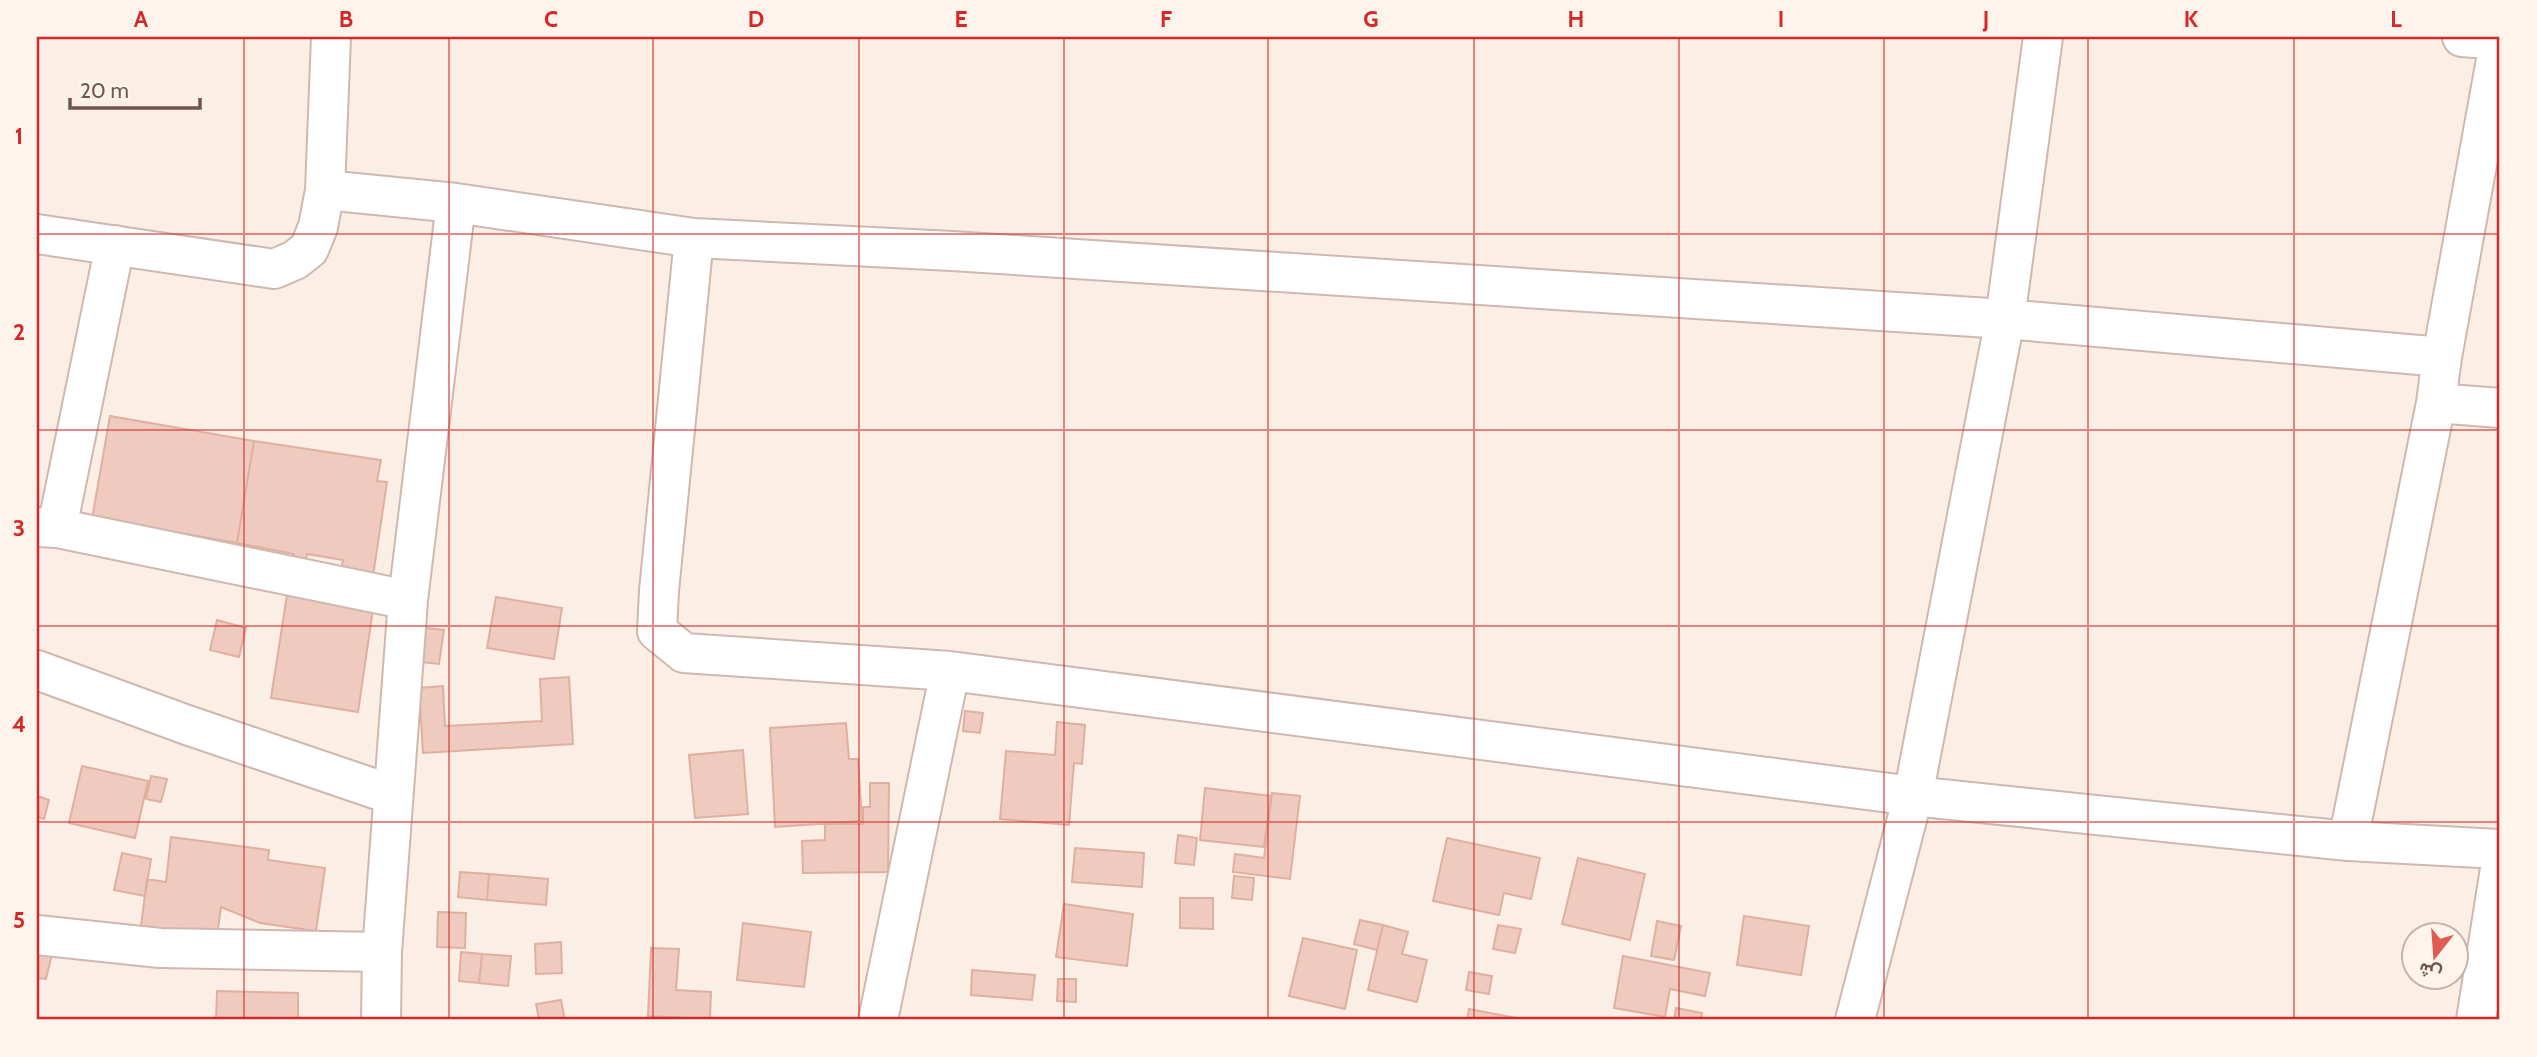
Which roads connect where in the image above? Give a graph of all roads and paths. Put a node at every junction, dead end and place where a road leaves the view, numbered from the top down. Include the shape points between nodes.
1 (331, 37) edge
2 (2043, 37) edge
3 (2462, 37) edge
4 (2500, 39) edge
5 (325, 190) junction
6 (456, 203) junction
7 (37, 234) edge
8 (694, 238) junction
9 (115, 245) junction
10 (2005, 320) junction
11 (2442, 357) junction
12 (2436, 403) junction
13 (2500, 408) edge
14 (47, 527) edge
15 (408, 600) junction
16 (37, 670) edge
17 (950, 671) junction
18 (393, 796) junction
19 (1913, 796) junction
20 (2348, 841) junction
21 (2500, 849) edge
22 (2500, 869) edge
23 (37, 935) edge
24 (382, 952) junction
25 (381, 1020) edge
26 (878, 1020) edge
27 (1855, 1020) edge
28 (2476, 1020) edge

1 - 5 street
2 - 10 street
3 - 4 street
4 - 11 street
5 - 6 street
5 - 9 street via 309,249 274,269
6 - 8 street
6 - 15 street
7 - 9 street
8 - 10 street
8 - 17 street via 657,631 684,653
9 - 14 street
10 - 11 street
10 - 19 street
11 - 12 street
12 - 13 street
12 - 20 street
14 - 15 street
15 - 18 street
16 - 18 street
17 - 19 street
17 - 26 street
18 - 24 street
19 - 20 street
19 - 27 street
20 - 21 street
22 - 28 street
23 - 24 street via 160,948
24 - 25 street

